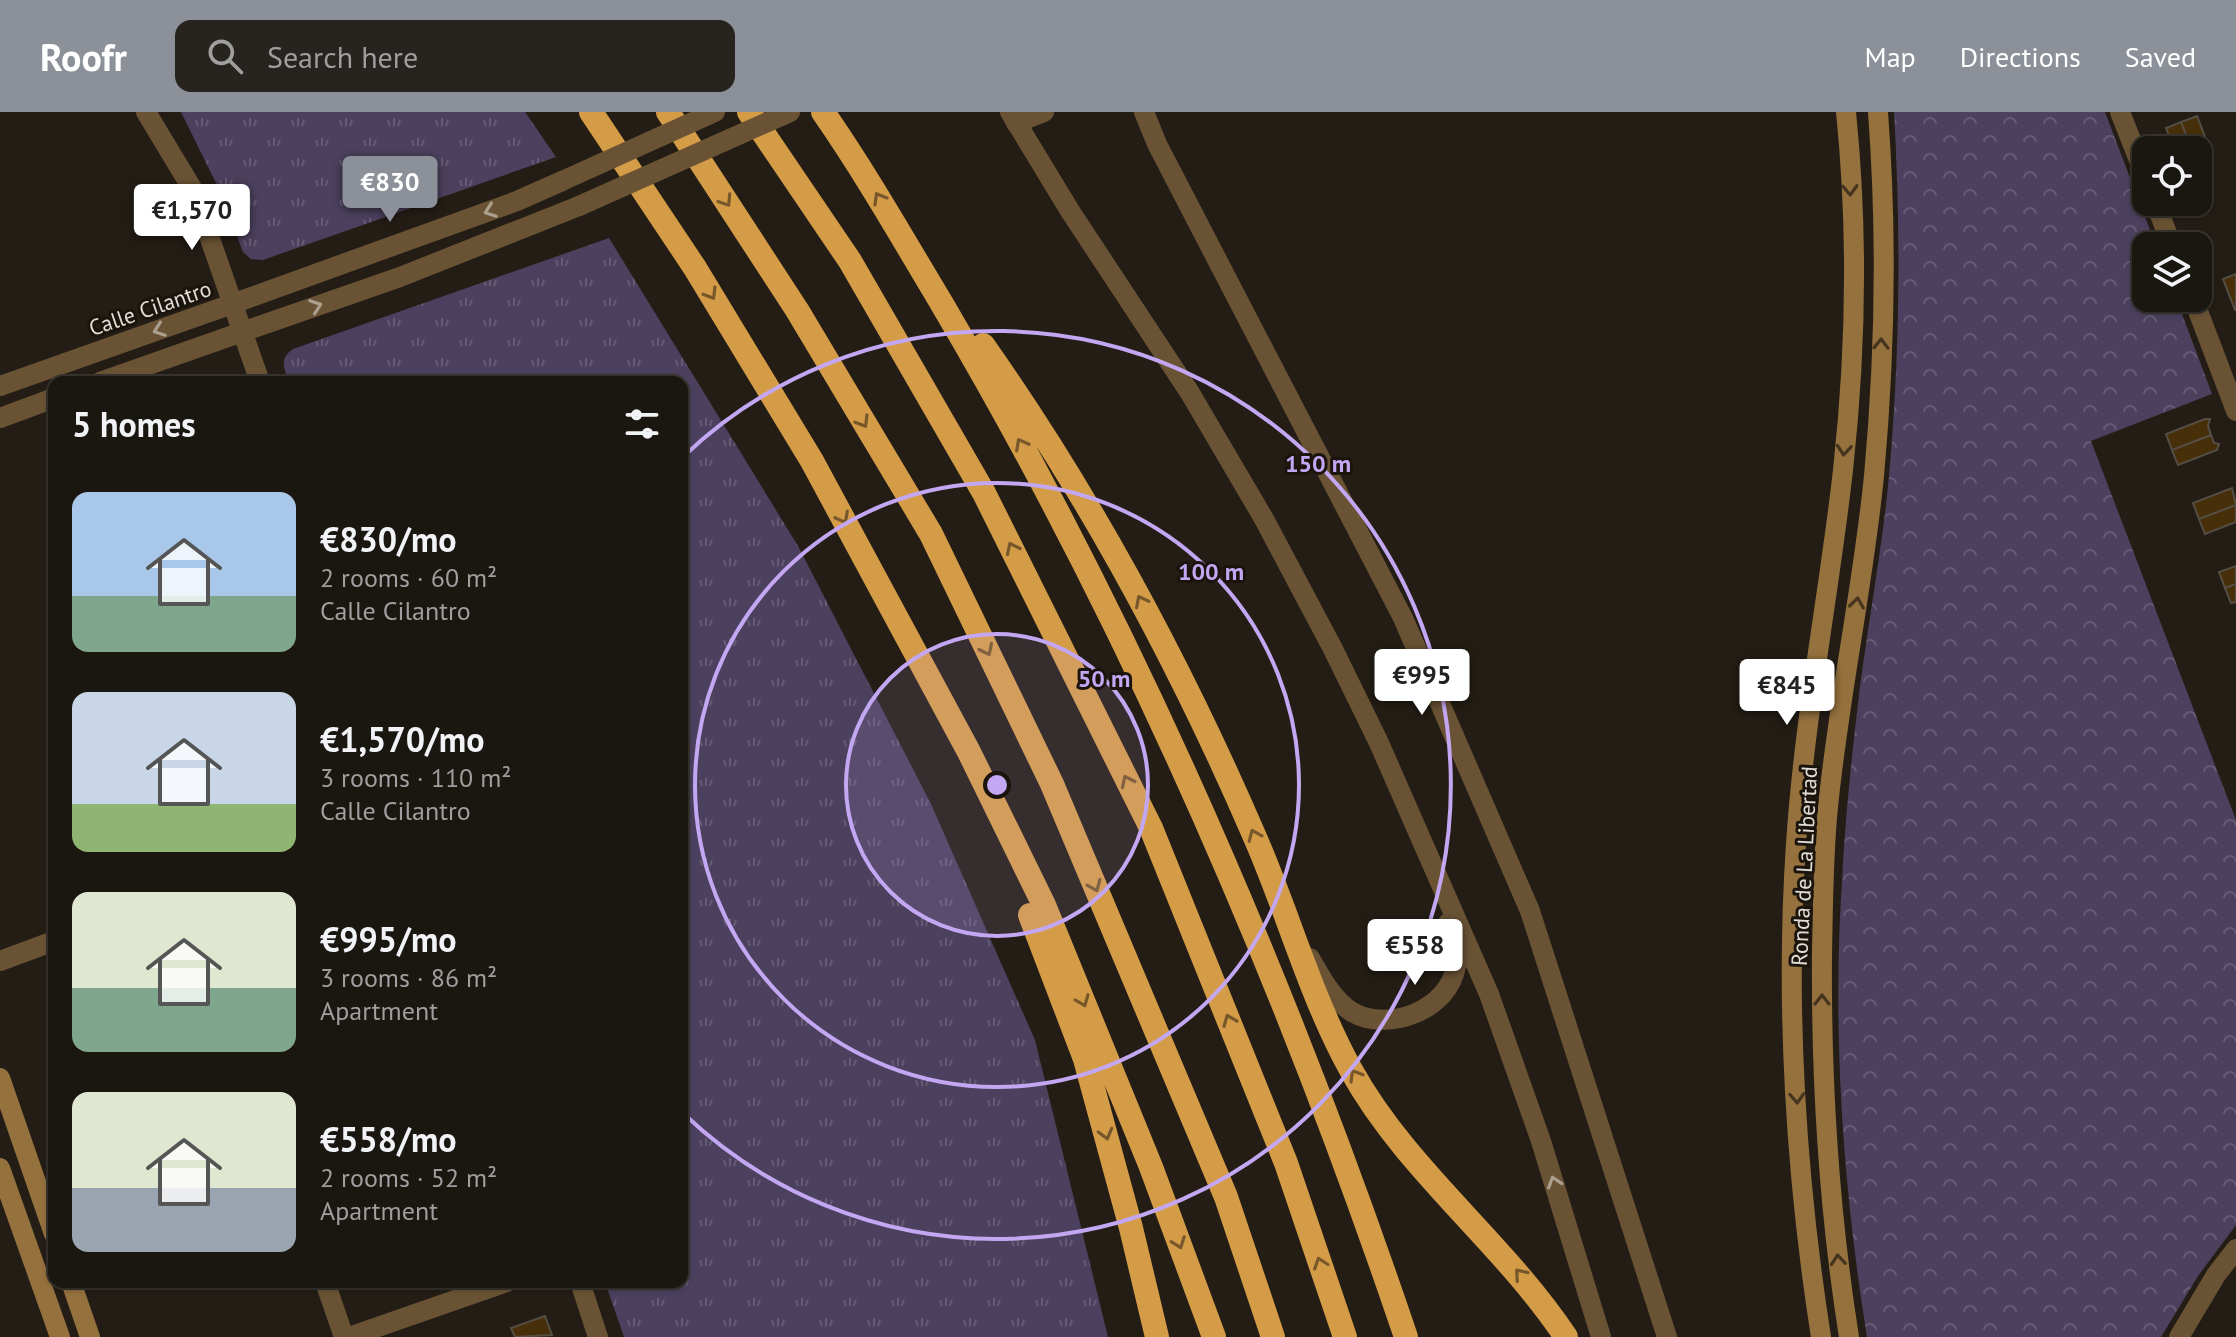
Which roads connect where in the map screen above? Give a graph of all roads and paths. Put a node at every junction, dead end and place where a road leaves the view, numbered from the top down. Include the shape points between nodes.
1 (146, 112) edge
2 (591, 112) edge
3 (668, 112) edge
4 (715, 112) edge
5 (749, 112) edge
6 (790, 112) edge
7 (823, 112) edge
8 (1044, 112) edge
9 (1144, 112) edge
10 (1846, 112) edge
11 (1878, 112) edge
12 (2120, 112) edge
13 (1013, 118) edge
14 (2132, 142) edge
15 (919, 265) junction
16 (232, 304) junction
17 (2201, 312) edge
18 (242, 332) junction
19 (2227, 361) edge
20 (117, 376) edge
21 (258, 376) edge
22 (0, 386) edge
23 (48, 400) edge
24 (2236, 411) edge
25 (0, 418) edge
26 (969, 752) junction
27 (1417, 832) junction
28 (1287, 915) junction
29 (48, 943) edge
30 (0, 961) edge
31 (0, 1078) edge
32 (0, 1168) edge
33 (48, 1217) edge
34 (2236, 1249) edge
35 (73, 1288) edge
36 (327, 1288) edge
37 (489, 1288) edge
38 (582, 1288) edge
39 (60, 1337) edge
40 (90, 1337) edge
41 (346, 1337) edge
42 (598, 1337) edge
43 (1157, 1337) edge
44 (1214, 1337) edge
45 (1273, 1337) edge
46 (1345, 1337) edge
47 (1406, 1337) edge
48 (1566, 1337) edge
49 (1601, 1337) edge
50 (1667, 1337) edge
51 (1821, 1337) edge
52 (1849, 1337) edge
53 (2179, 1337) edge

1 - 16 street via 193,190
2 -> 26 highway via 695,268 812,461
3 -> 45 highway via 797,310 931,534 1052,784 1226,1197
4 -> 16 street, Calle Cilantro, bridge via 517,201
46 -> 5 highway via 1286,1163 1151,828 984,493 850,261
18 -> 6 street, bridge via 579,206
15 -> 7 highway
8 - 13 street
9 - 50 street via 1403,618 1530,911
10 -> 51 main road, Ronda de La Libertad via 1852,365 1796,844 1793,933 1800,1148
52 -> 11 main road, Ronda de La Libertad via 1825,1116 1823,891 1828,809 1876,446 1883,264
12 - 14 street
13 - 27 street via 1190,393 1264,519 1379,743
28 -> 15 highway via 1209,735 1119,557 984,346
47 -> 15 highway via 1288,1014 1200,810 1096,584
16 - 18 street
16 -> 22 street, Calle Cilantro
17 - 19 street
18 - 20 street
18 - 21 street
19 - 24 street
23 - 25 street
26 -> 43 highway via 1085,1059
26 -> 44 highway via 1044,905
27 - 28 street via 1455,948 1456,966 1438,998 1417,1013 1371,1020 1350,1011 1323,980
49 -> 27 street via 1489,994
48 -> 28 highway via 1515,1268 1405,1150 1379,1114 1334,1038
29 - 30 street
31 - 33 main road
32 - 39 main road
34 - 53 street
35 - 40 main road
36 - 41 street
37 - 41 street
38 - 42 street

